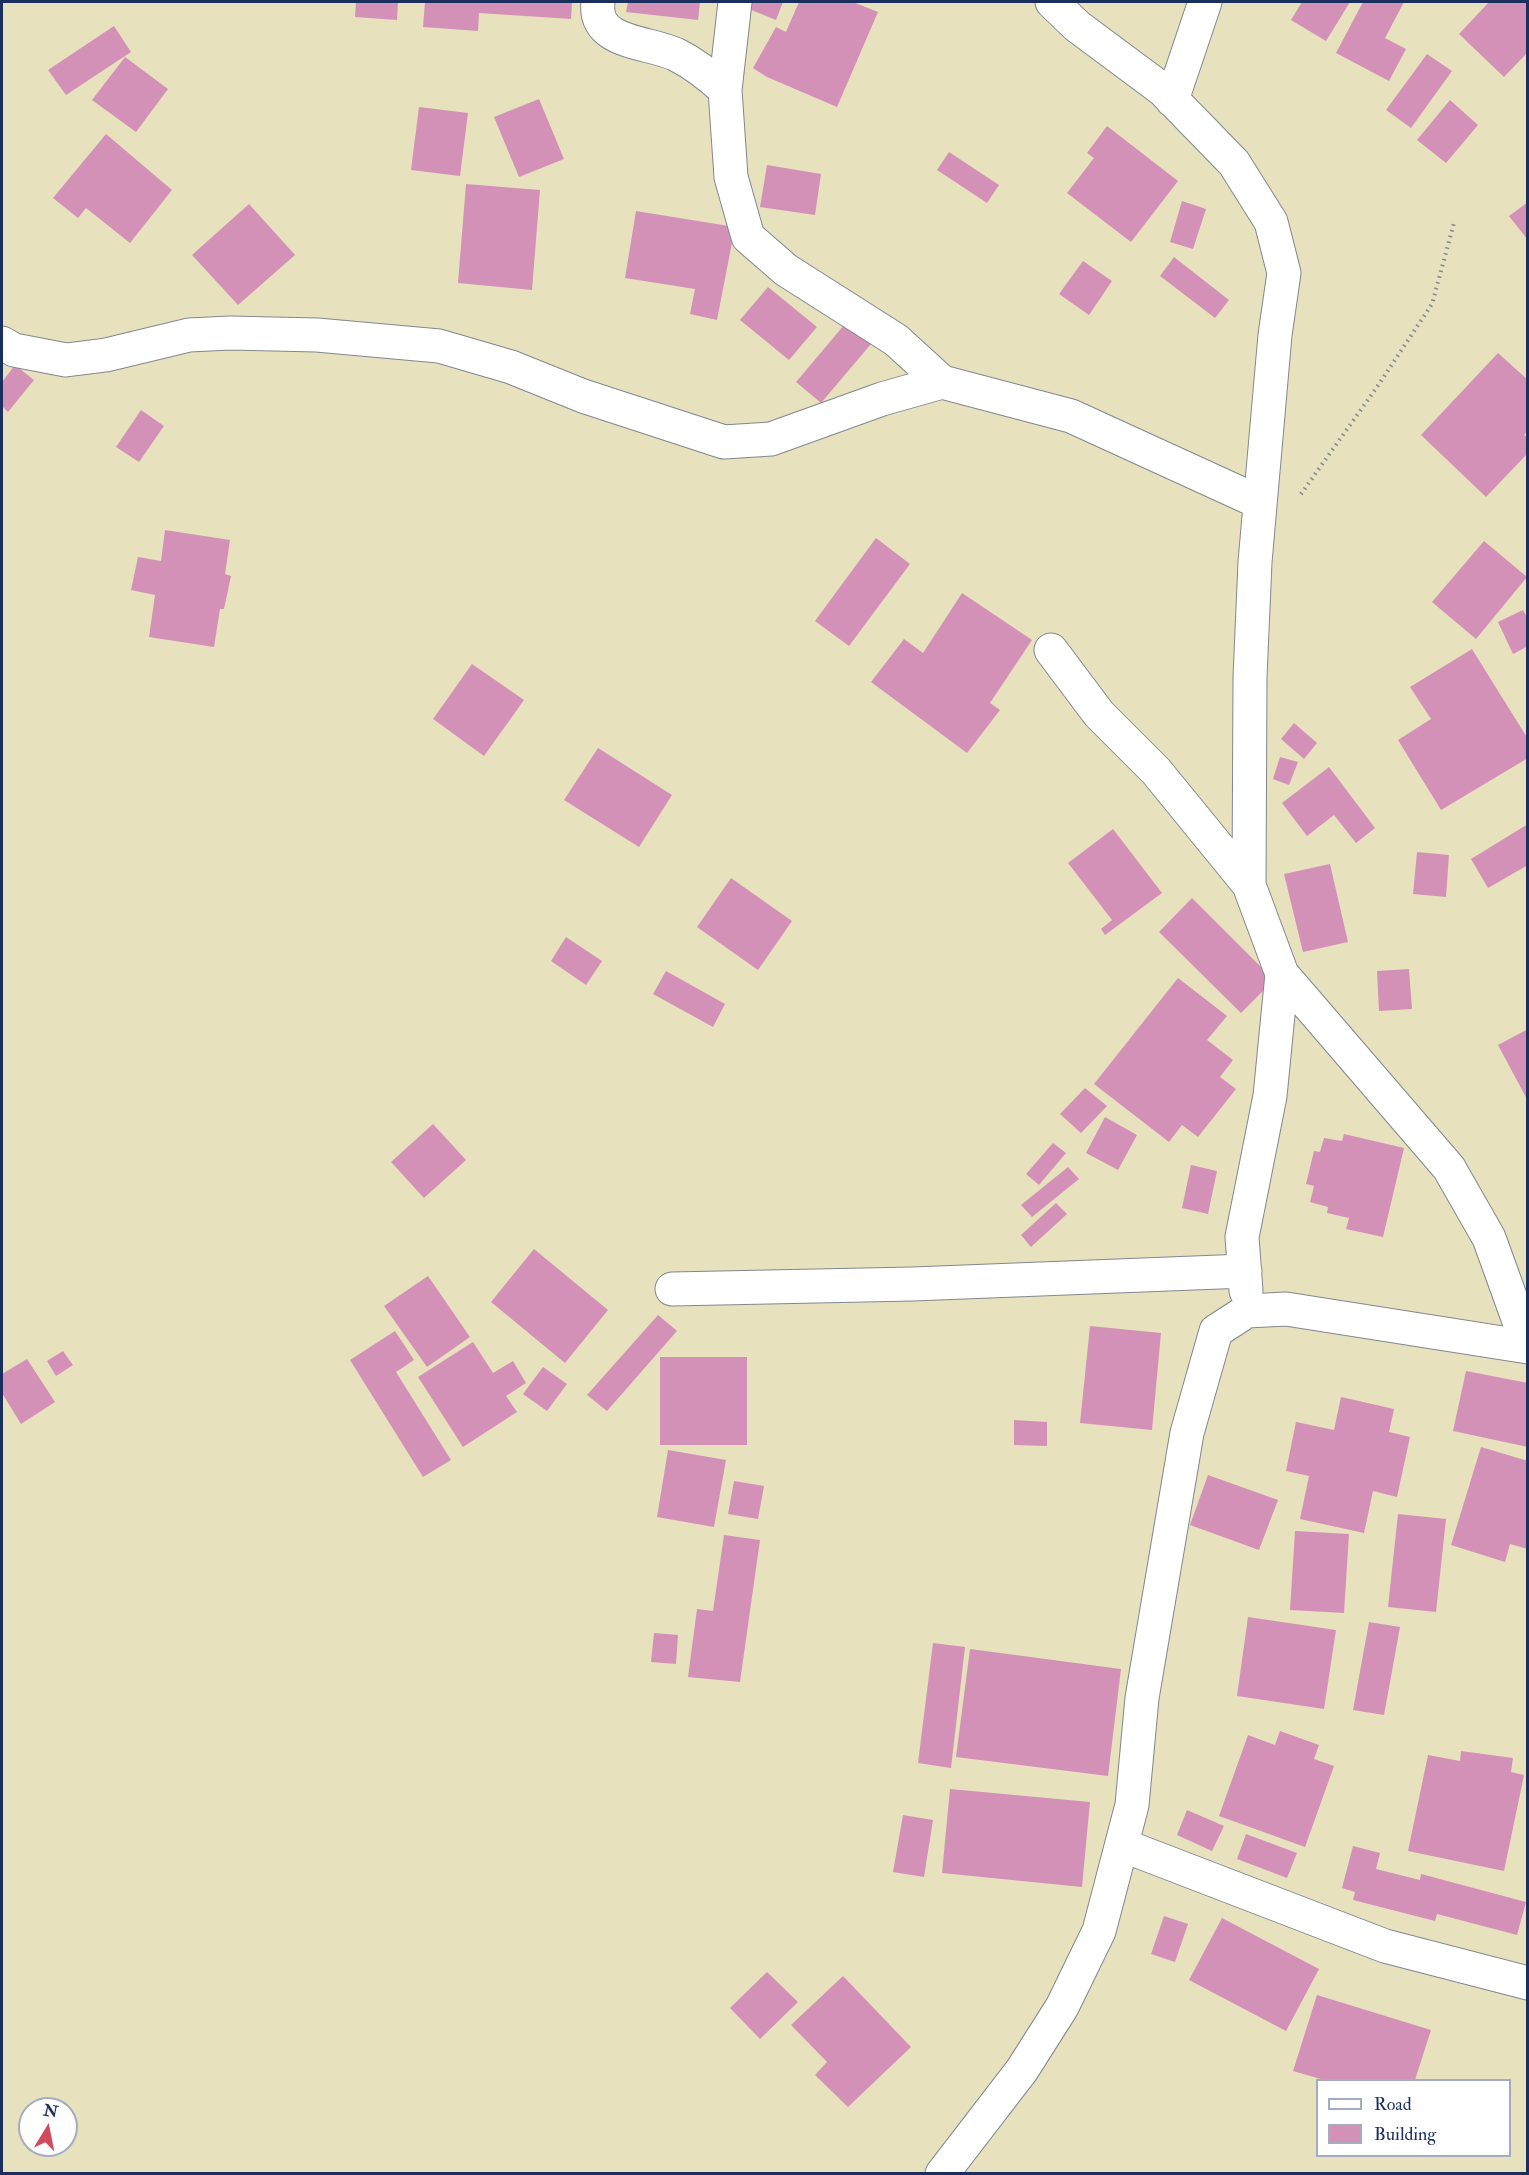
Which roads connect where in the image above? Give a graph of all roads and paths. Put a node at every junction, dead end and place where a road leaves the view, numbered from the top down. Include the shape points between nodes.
1 (598, 2) edge
2 (735, 2) edge
3 (1052, 2) edge
4 (1205, 2) edge
5 (725, 90) junction
6 (1172, 100) junction
7 (1454, 223) dead end
8 (2, 343) edge
9 (942, 382) junction
10 (1299, 497) dead end
11 (1259, 502) junction
12 (1051, 650) dead end
13 (1249, 885) junction
14 (1282, 974) junction
15 (1245, 1271) junction
16 (672, 1289) dead end
17 (1247, 1311) junction
18 (1527, 1347) edge
19 (1122, 1845) junction
20 (1527, 1983) edge
21 (942, 2174) edge

1 - 5 street via 596,14 604,28 616,36 676,54
2 - 5 street
3 - 6 street
4 - 6 street
5 - 9 street via 731,177 748,237 786,270 896,340
6 - 11 street via 1240,173 1271,222 1284,273
7 - 10 path via 1432,304
8 - 9 street via 14,350 66,360 106,355 189,335 230,333 317,335 439,346 511,367 583,396 724,442 771,439
9 - 11 street via 1071,416
11 - 13 street via 1250,677
12 - 13 street via 1099,714 1156,771
13 - 14 street
14 - 15 street via 1270,1096 1242,1237
14 - 18 street via 1449,1168 1489,1238
15 - 16 street
15 - 17 street
17 - 18 street via 1286,1309
17 - 19 street via 1216,1331 1187,1433 1142,1698 1132,1805
19 - 20 street via 1385,1946
19 - 21 street via 1099,1932 1062,2007 1022,2070

